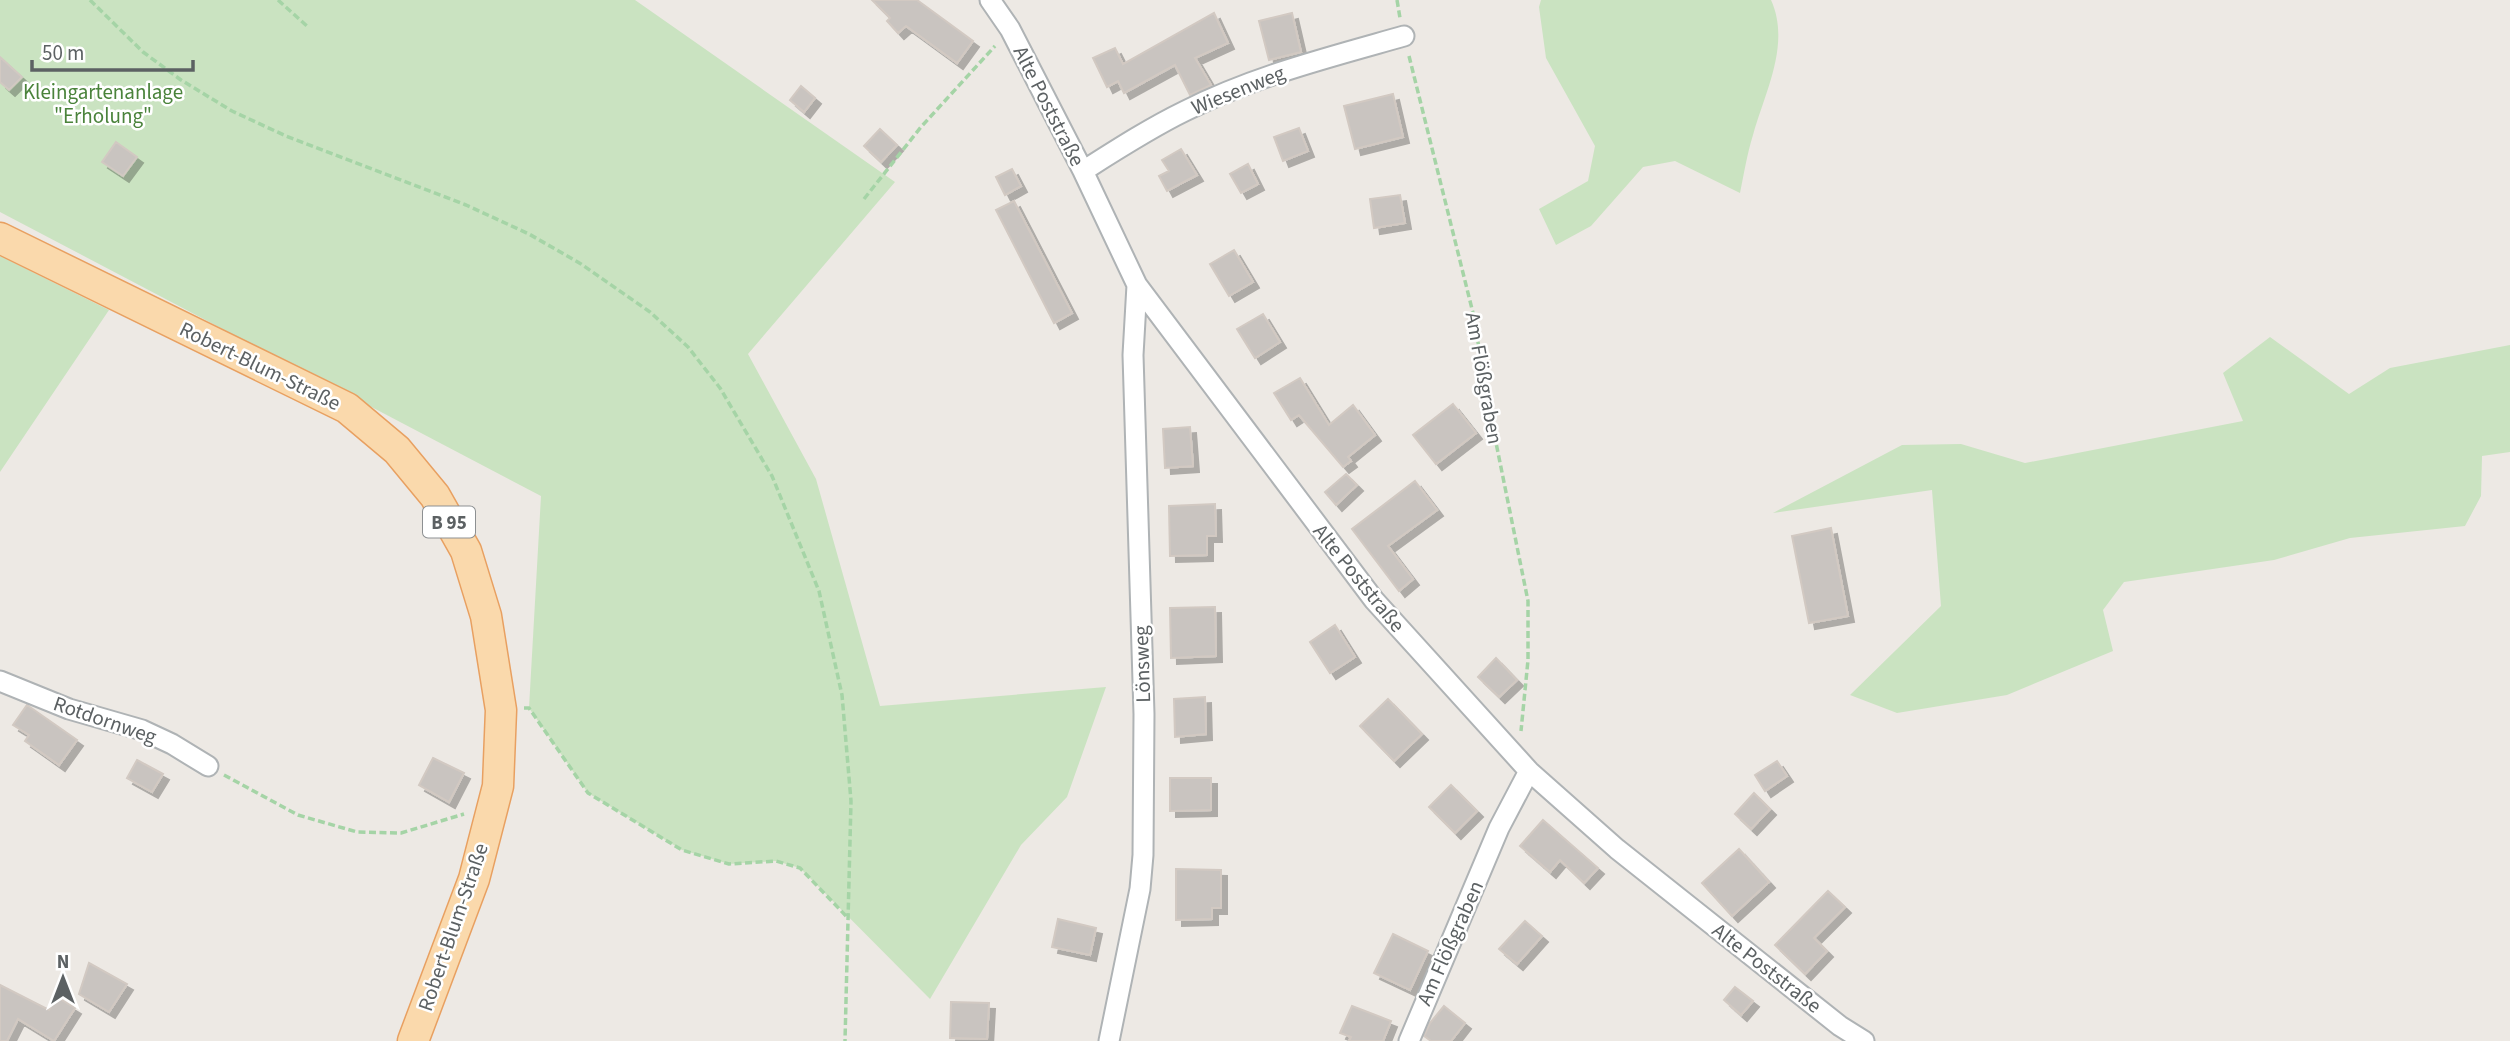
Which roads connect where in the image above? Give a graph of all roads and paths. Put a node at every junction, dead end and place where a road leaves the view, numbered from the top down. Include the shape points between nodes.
1 (90, 0) edge
2 (278, 0) edge
3 (990, 0) edge
4 (1397, 0) edge
5 (308, 27) dead end
6 (1010, 29) junction
7 (1404, 36) junction
8 (1083, 171) junction
9 (864, 199) dead end
10 (0, 238) edge
11 (1137, 285) junction
12 (0, 681) edge
13 (501, 710) junction
14 (208, 766) joint
15 (1524, 766) junction
16 (490, 816) junction
17 (849, 920) junction
18 (412, 1041) edge
19 (845, 1041) edge
20 (1109, 1041) edge
21 (1409, 1041) edge
22 (1864, 1041) edge

1 - 17 path via 143,51 232,111 529,234 650,312 688,347 720,388 772,476 819,591 842,695 851,801
2 - 5 path
3 - 6 street, Alte Poststraße
4 - 7 path, Am Flößgraben
6 - 8 street, Alte Poststraße
6 - 9 path
7 - 8 street, Wiesenweg via 1305,64 1186,110
7 - 15 path, Am Flößgraben via 1473,313 1528,601
8 - 11 street, Alte Poststraße
10 - 13 main road, Robert-Blum-Straße / B 95 via 347,408 397,450 435,496 466,551 486,617
11 - 15 street, Alte Poststraße via 1374,600
11 - 20 street, Lönsweg via 1133,355 1144,714 1143,855
12 - 14 street, Rotdornweg via 69,709 142,730
13 - 16 main road, Robert-Blum-Straße / B 95 via 498,786
13 - 17 path via 529,708 588,793 670,843 729,864 776,861 800,868
14 - 16 path via 298,815 357,832 401,833 464,814
15 - 21 street, Am Flößgraben
15 - 22 street, Alte Poststraße via 1617,849
16 - 18 main road, Robert-Blum-Straße / B 95 via 474,879
17 - 19 path

